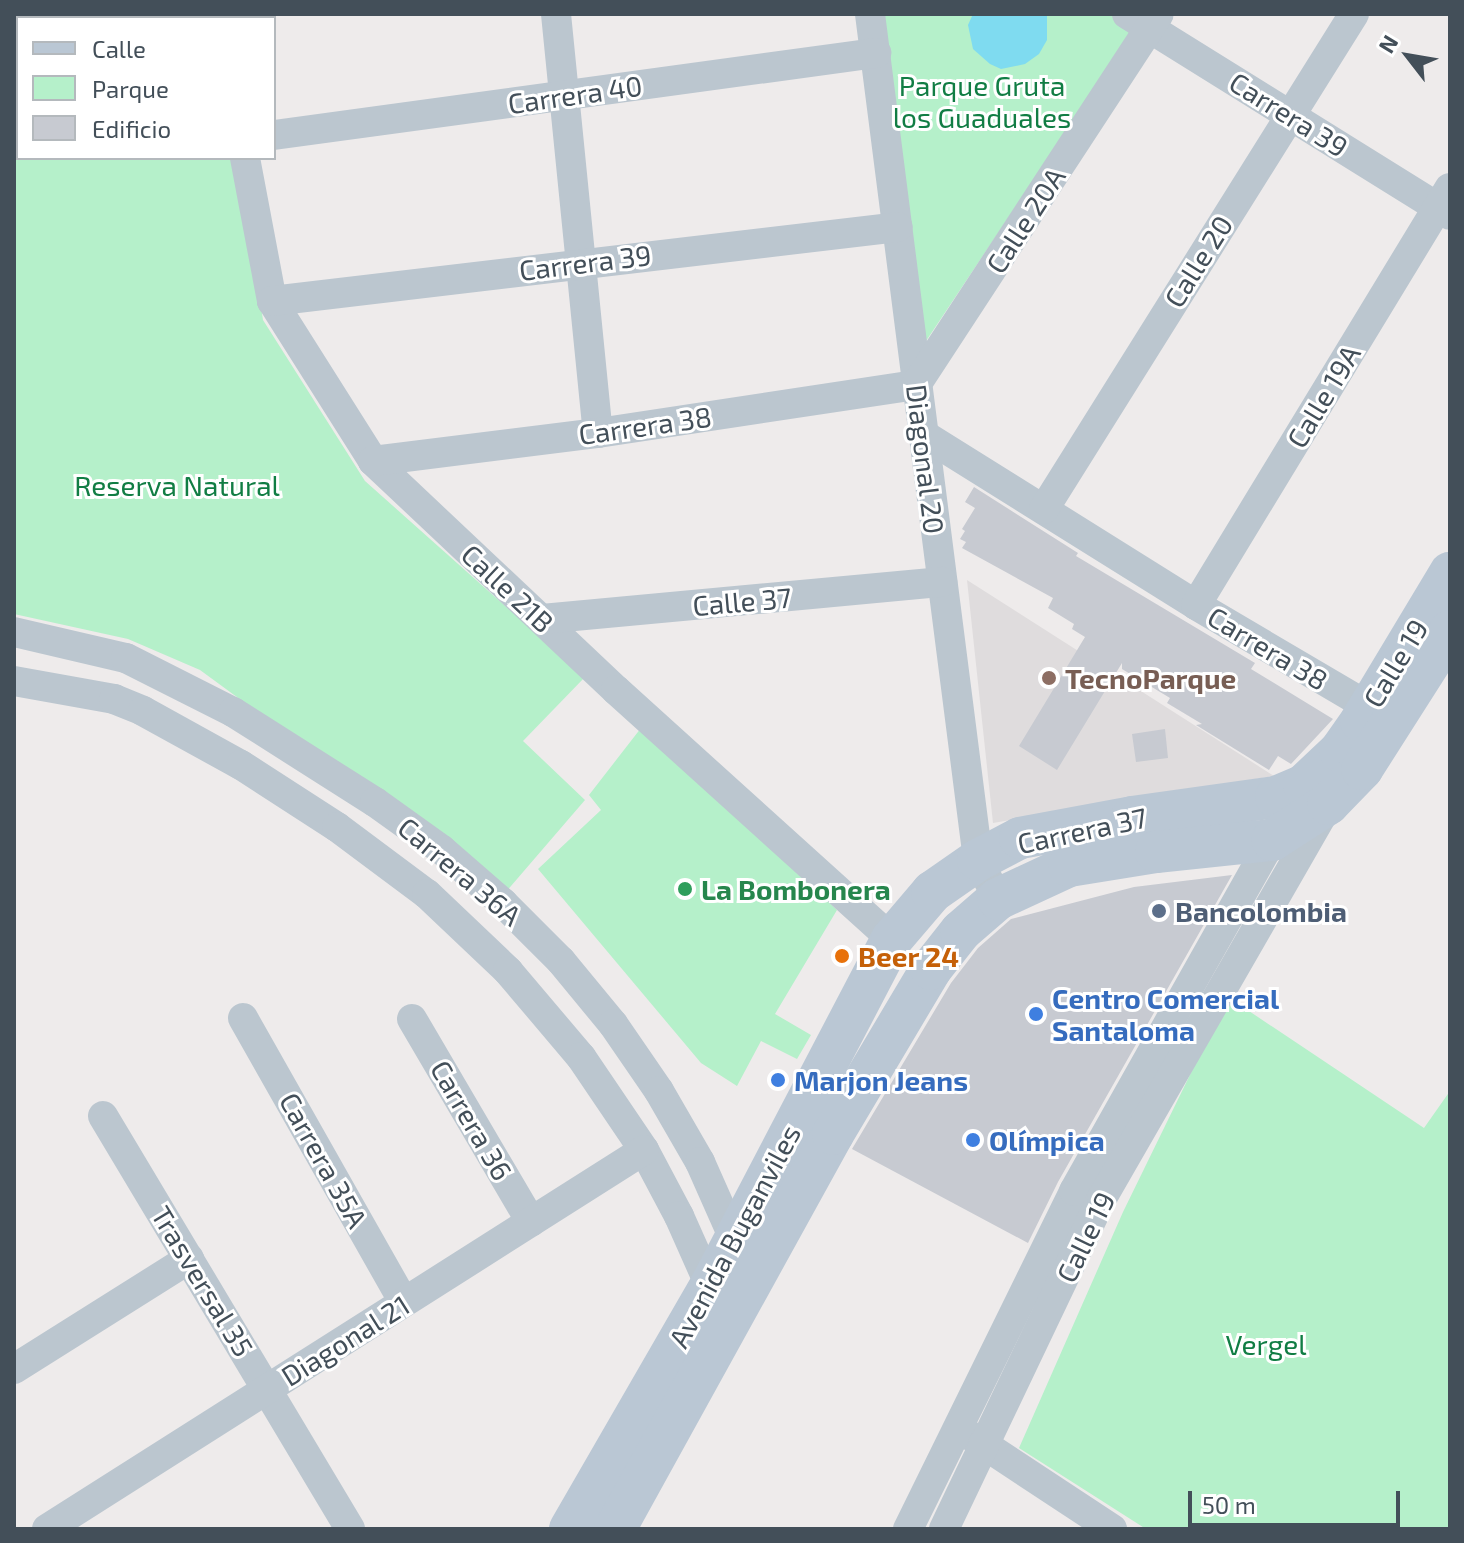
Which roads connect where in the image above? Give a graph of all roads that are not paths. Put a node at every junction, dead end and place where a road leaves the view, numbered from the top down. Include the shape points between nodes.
1 (556, 14) edge
2 (870, 14) edge
3 (1354, 14) edge
4 (1145, 19) edge
5 (876, 53) junction
6 (566, 95) junction
7 (1290, 115) junction
8 (276, 135) edge
9 (245, 160) edge
10 (1446, 203) edge
11 (898, 227) junction
12 (583, 262) junction
13 (272, 301) junction
14 (916, 385) junction
15 (598, 433) junction
16 (924, 435) junction
17 (373, 461) junction
18 (1044, 509) junction
19 (1450, 573) edge
20 (942, 582) junction
21 (1196, 605) junction
22 (542, 619) junction
23 (1450, 631) edge
24 (14, 632) edge
25 (14, 681) edge
26 (1369, 707) junction
27 (1316, 795) junction
28 (1272, 840) junction
29 (978, 860) junction
30 (998, 899) junction
31 (892, 939) junction
32 (931, 969) joint
33 (243, 1018) dead end
34 (412, 1019) dead end
35 (103, 1116) dead end
36 (644, 1150) junction
37 (531, 1222) junction
38 (734, 1236) junction
39 (189, 1259) junction
40 (731, 1284) junction
41 (404, 1302) junction
42 (14, 1369) edge
43 (269, 1388) junction
44 (956, 1426) junction
45 (986, 1445) junction
46 (47, 1529) edge
47 (350, 1529) edge
48 (570, 1529) edge
49 (615, 1529) edge
50 (908, 1529) edge
51 (944, 1529) edge
52 (1112, 1529) edge

1 - 6 street
2 - 5 street, Diagonal 20
3 - 7 street, Calle 20
4 - 7 street, Carrera 39
4 - 14 street, Calle 20A
5 - 6 street, Carrera 40
5 - 11 street, Diagonal 20
6 - 8 street, Carrera 40
6 - 12 street
7 - 10 street, Carrera 39
7 - 18 street, Calle 20
9 - 13 street, Calle 21B
10 - 21 street, Calle 19A
11 - 12 street, Carrera 39
11 - 14 street, Diagonal 20
12 - 13 street, Carrera 39
12 - 15 street
13 - 17 street, Calle 21B
14 - 15 street, Carrera 38
14 - 16 street, Diagonal 20
15 - 17 street, Carrera 38
16 - 18 street, Carrera 38
16 - 20 street, Diagonal 20
17 - 22 street, Calle 21B
18 - 21 street, Carrera 38
19 - 26 main road, Calle 19
20 - 22 street, Calle 37
20 - 29 street, Diagonal 20
21 - 26 street, Carrera 38
22 - 31 street, Calle 21B
23 - 27 main road, Calle 19 via 1362,769
24 - 38 street, Carrera 36A via 126,658 233,712 442,850 561,961 621,1035 700,1162
25 - 36 street, Carrera 36A via 114,699 143,711 337,827 427,894 517,981 581,1057
26 - 27 main road, Calle 19
27 - 28 main road, Carrera 37
27 - 29 main road, Carrera 37 via 1132,817 1020,838
27 - 45 street, Calle 19 via 1102,1198
28 - 30 main road, Carrera 37 via 1069,866
28 - 44 street, Calle 19 via 1074,1191
29 - 30 street, Diagonal 20
29 - 31 main road, Carrera 37 via 932,892
30 - 32 main road, Carrera 37 via 961,931
31 - 38 main road, Avenida Buganviles
32 - 40 main road, Avenida Buganviles via 833,1134
33 - 41 street, Carrera 35A
34 - 37 street, Carrera 36
35 - 39 street, Trasversal 35
36 - 37 street, Diagonal 21
36 - 40 street, Carrera 36A
37 - 41 street, Diagonal 21
38 - 40 main road, Avenida Buganviles
39 - 42 street
39 - 43 street, Trasversal 35
40 - 48 main road, Avenida Buganviles
40 - 49 main road, Avenida Buganviles via 727,1328
41 - 43 street, Diagonal 21
43 - 46 street, Diagonal 21
43 - 47 street, Trasversal 35
44 - 45 street
44 - 50 street, Calle 19
45 - 51 street, Calle 19
45 - 52 street

